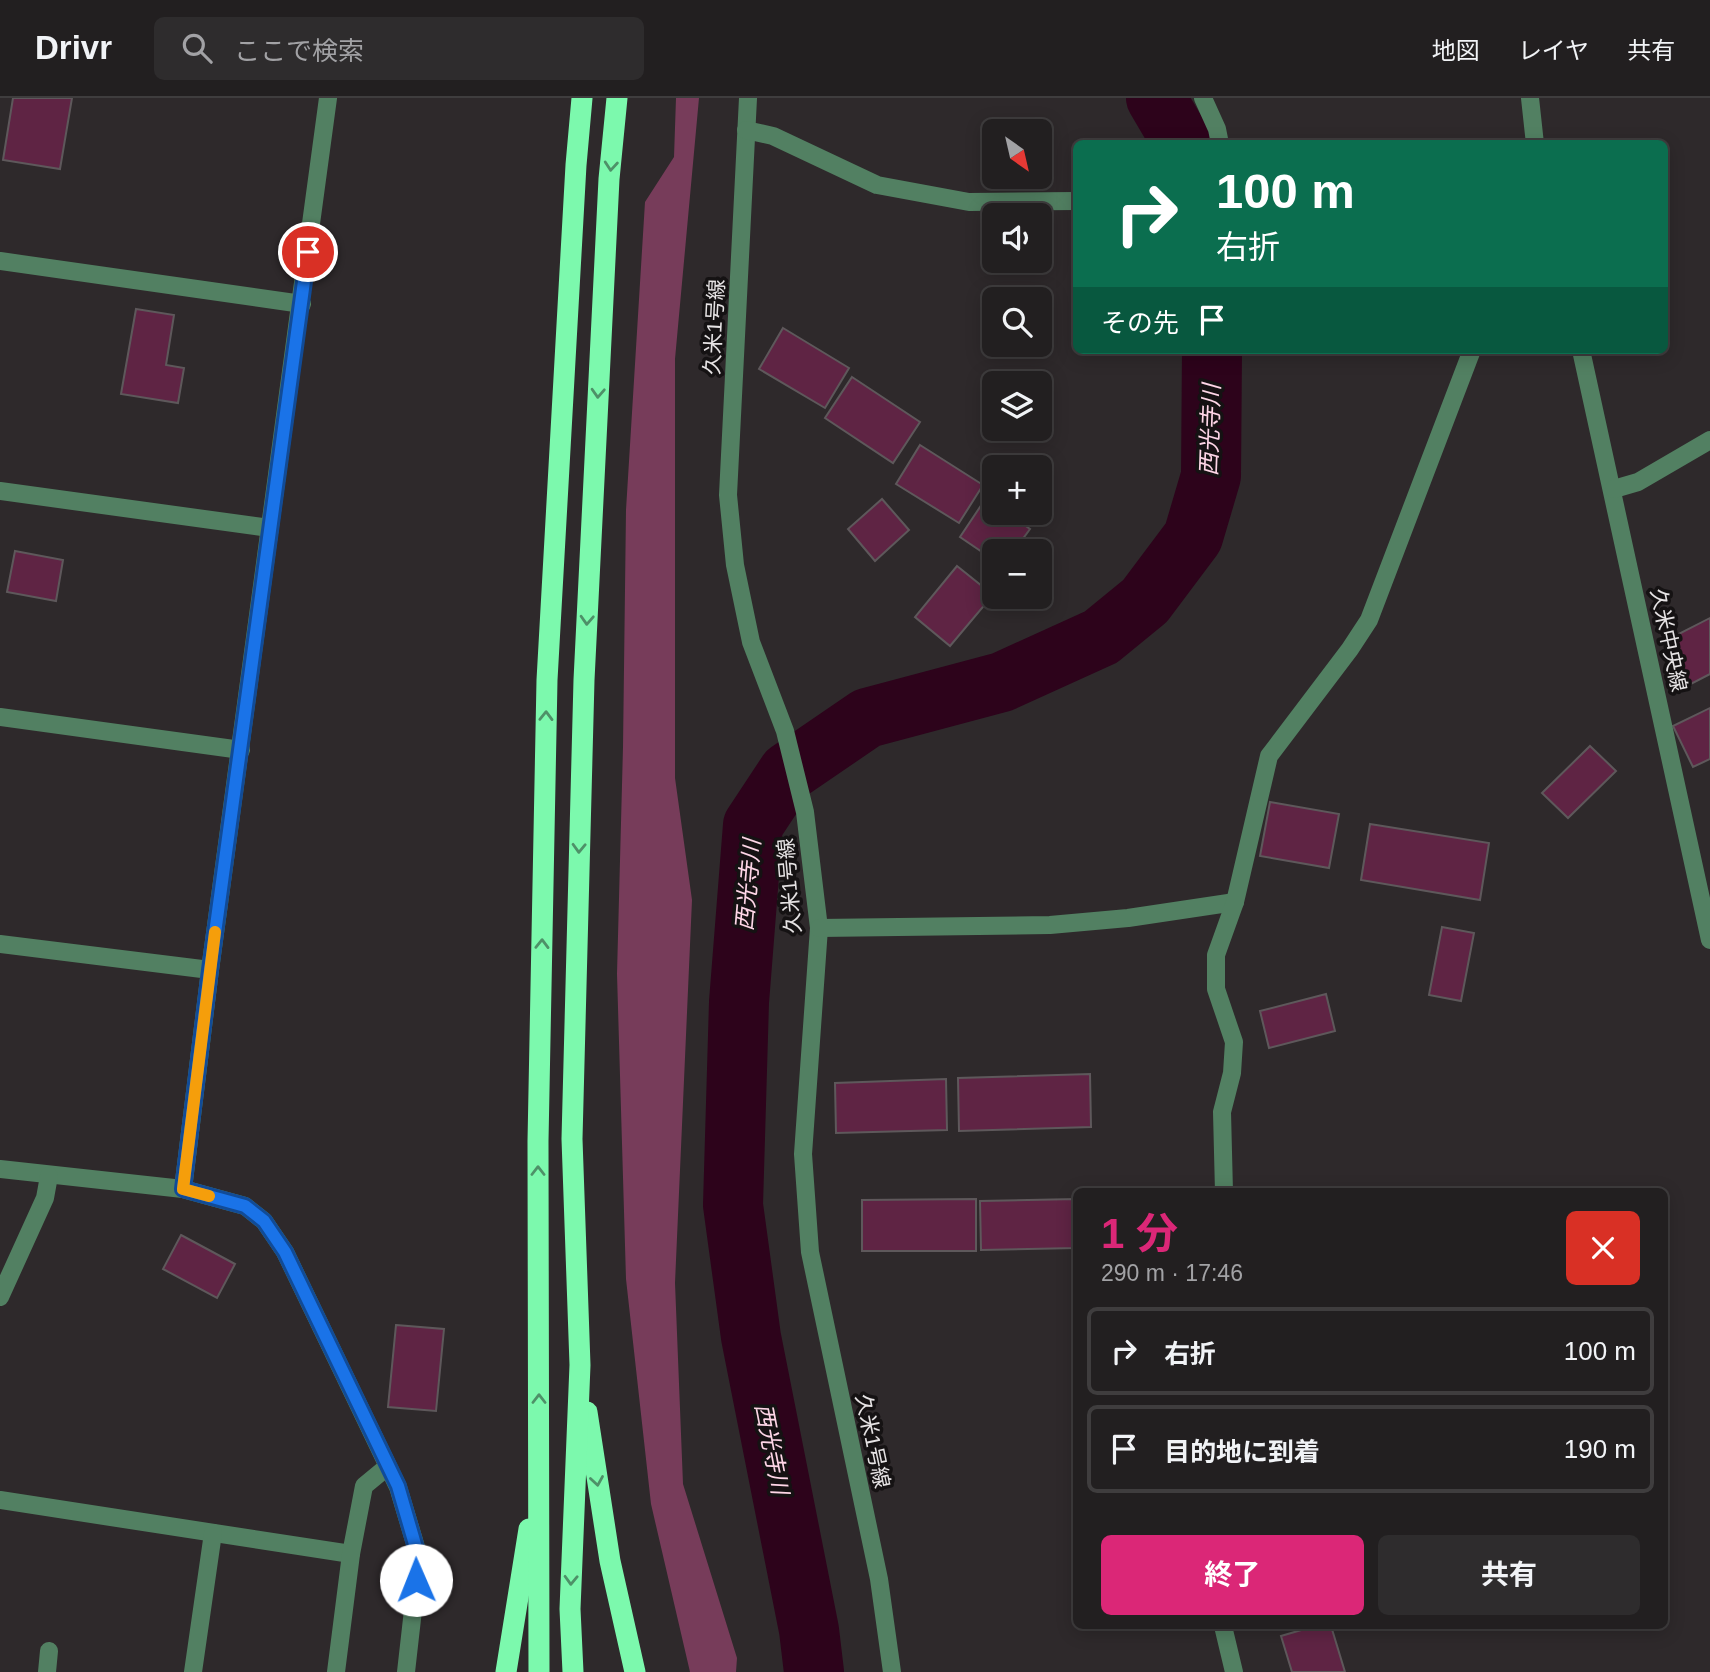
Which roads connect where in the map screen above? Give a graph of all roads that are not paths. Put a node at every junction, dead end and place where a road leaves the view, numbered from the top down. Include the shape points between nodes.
1 (328, 98) edge
2 (582, 98) edge
3 (617, 98) edge
4 (748, 98) edge
5 (1531, 98) edge
6 (1211, 102) edge
7 (746, 130) junction
8 (1219, 140) edge
9 (1535, 140) edge
10 (1073, 201) edge
11 (0, 261) edge
12 (302, 304) junction
13 (1470, 354) edge
14 (1582, 354) edge
15 (1710, 440) edge
16 (1614, 489) junction
17 (0, 491) edge
18 (270, 528) junction
19 (0, 717) edge
20 (242, 750) junction
21 (1235, 902) junction
22 (819, 928) junction
23 (1710, 940) edge
24 (0, 944) edge
25 (210, 970) junction
26 (0, 1169) edge
27 (49, 1176) junction
28 (1224, 1188) edge
29 (183, 1189) junction
30 (0, 1297) edge
31 (580, 1365) junction
32 (387, 1467) junction
33 (539, 1467) junction
34 (0, 1500) edge
35 (213, 1533) junction
36 (351, 1554) junction
37 (1224, 1629) edge
38 (49, 1651) dead end
39 (47, 1672) edge
40 (193, 1672) edge
41 (336, 1672) edge
42 (406, 1672) edge
43 (506, 1672) edge
44 (539, 1672) edge
45 (573, 1672) edge
46 (635, 1672) edge
47 (892, 1672) edge
48 (1234, 1672) edge

1 - 12 street
33 -> 2 highway via 538,1141 547,680
3 -> 31 highway via 584,680 572,1139
4 - 7 street, 久米1号線
5 - 9 street
6 - 8 street
7 - 10 street via 773,136 877,186 968,202
7 - 22 street, 久米1号線 via 728,495 751,642 785,731 805,812
11 - 12 street
12 - 18 street
13 - 21 street via 1369,620 1269,756
14 - 16 street, 久米中央線
15 - 16 street via 1638,482
16 - 23 street, 久米中央線
17 - 18 street
18 - 20 street
19 - 20 street
20 - 25 street
21 - 22 street via 1050,925
21 - 28 street via 1216,955 1216,989 1234,1041 1222,1112
22 - 47 street, 久米1号線 via 803,1154 810,1252 879,1579
24 - 25 street
25 - 29 street
26 - 27 street
27 - 29 street
27 - 30 street via 45,1198
29 - 32 street via 245,1206 264,1221 285,1252
31 -> 45 highway via 570,1609
31 -> 46 highway via 610,1561
32 - 36 street via 364,1486
32 - 42 street via 398,1486 419,1558
33 - 43 highway
33 - 44 highway
34 - 35 street
35 - 36 street
35 - 40 street
36 - 41 street
37 - 48 street
38 - 39 street

